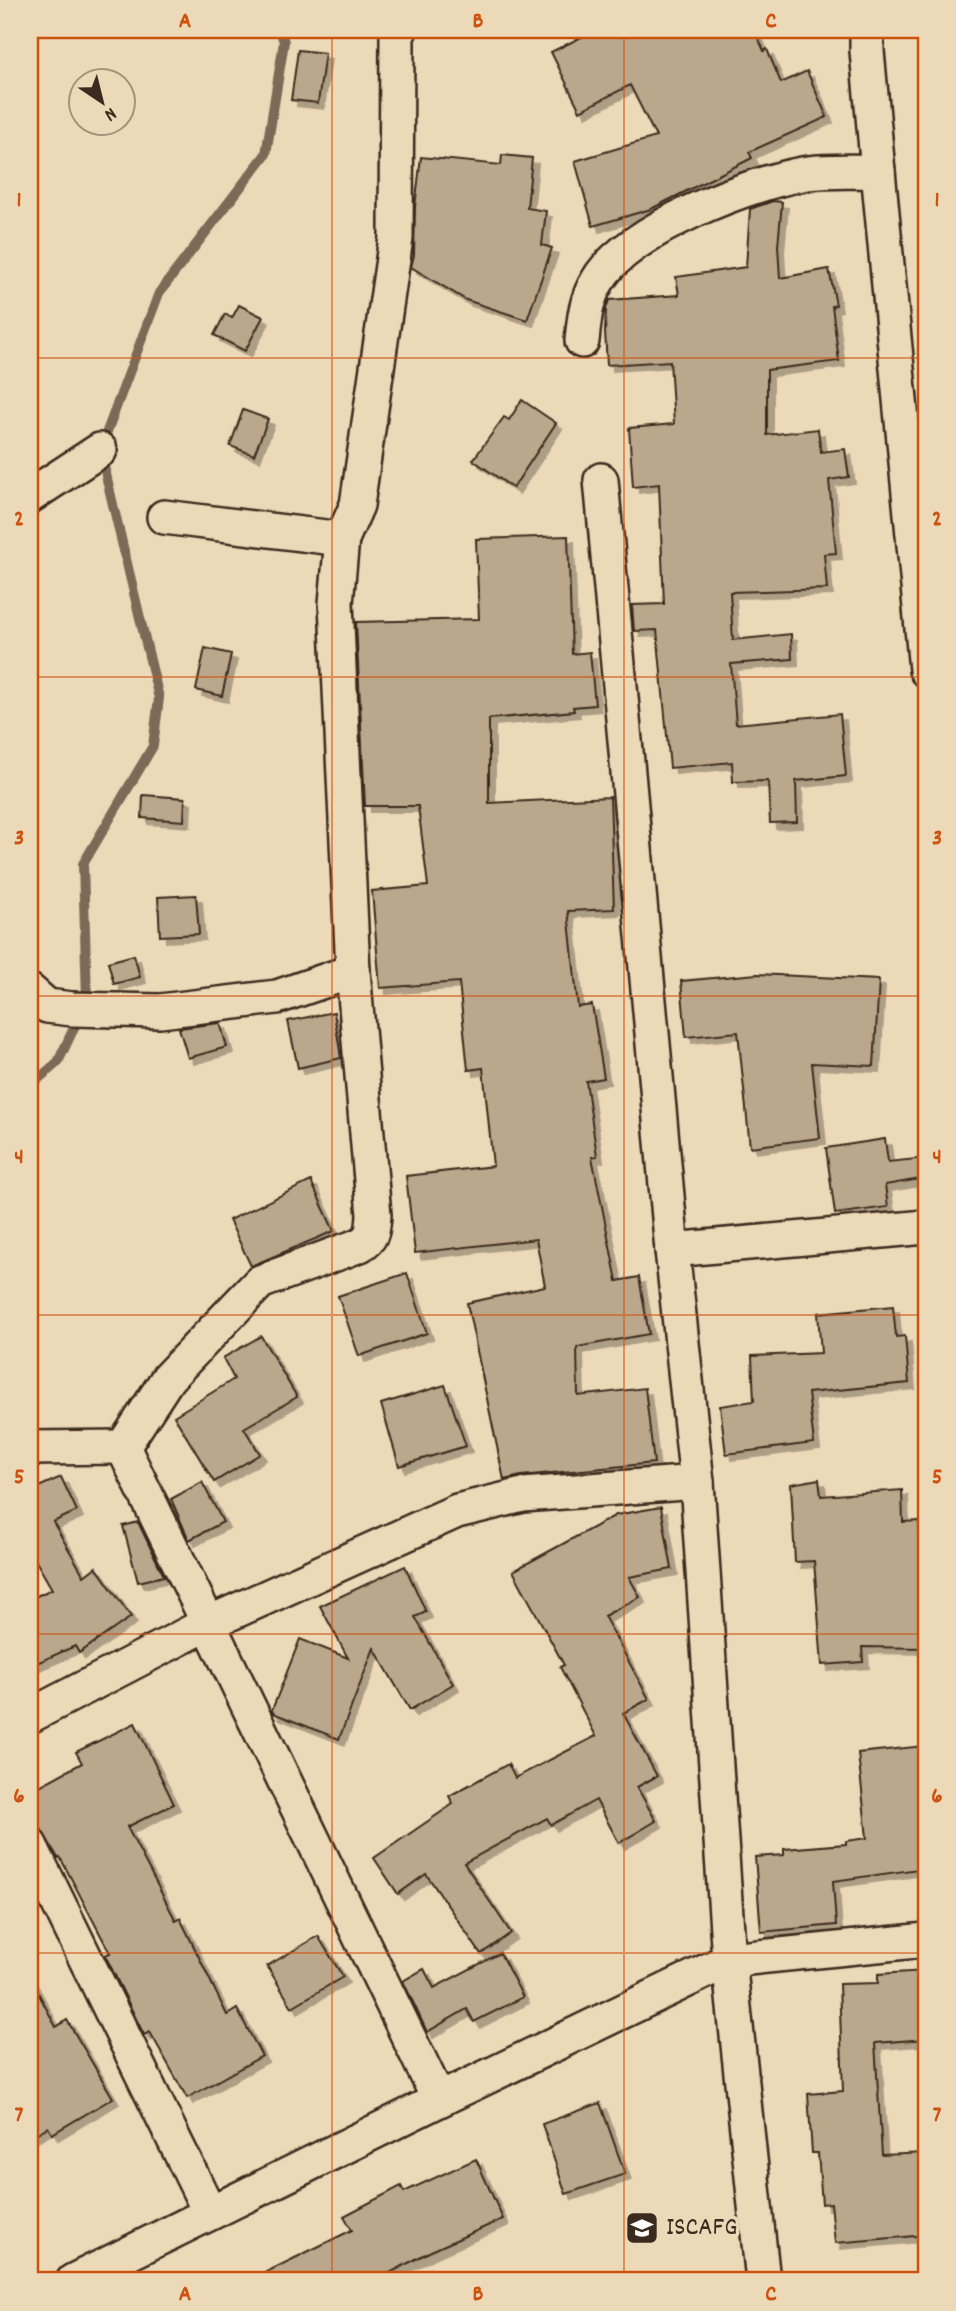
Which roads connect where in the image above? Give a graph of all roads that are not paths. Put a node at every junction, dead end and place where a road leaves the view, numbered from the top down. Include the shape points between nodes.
1 (400, 30) edge
2 (867, 30) edge
3 (878, 171) junction
4 (582, 341) dead end
5 (100, 450) dead end
6 (601, 480) dead end
7 (30, 496) edge
8 (164, 517) dead end
9 (342, 540) junction
10 (926, 670) edge
11 (353, 971) junction
12 (30, 991) edge
13 (926, 1227) edge
14 (672, 1250) junction
15 (123, 1447) junction
16 (30, 1448) edge
17 (697, 1482) junction
18 (209, 1623) junction
19 (30, 1716) edge
20 (30, 1845) edge
21 (926, 1940) edge
22 (729, 1959) junction
23 (439, 2100) junction
24 (209, 2213) junction
25 (73, 2281) edge
26 (763, 2281) edge

1 - 9 street via 396,238 358,505
2 - 3 street
3 - 4 street via 810,173 752,187 697,209 630,246 599,278 586,304
3 - 10 street
5 - 7 street
6 - 14 street
8 - 9 street
9 - 11 street via 336,603
11 - 12 street via 277,997 160,1011 47,1006
11 - 15 street via 373,1233 360,1245 260,1282 168,1378
13 - 14 street
14 - 17 street
15 - 16 street
15 - 18 street
17 - 18 street via 523,1495 457,1511
17 - 22 street
18 - 19 street
18 - 23 street
20 - 24 street
21 - 22 street
22 - 23 street
22 - 26 street
23 - 24 street
24 - 25 street

